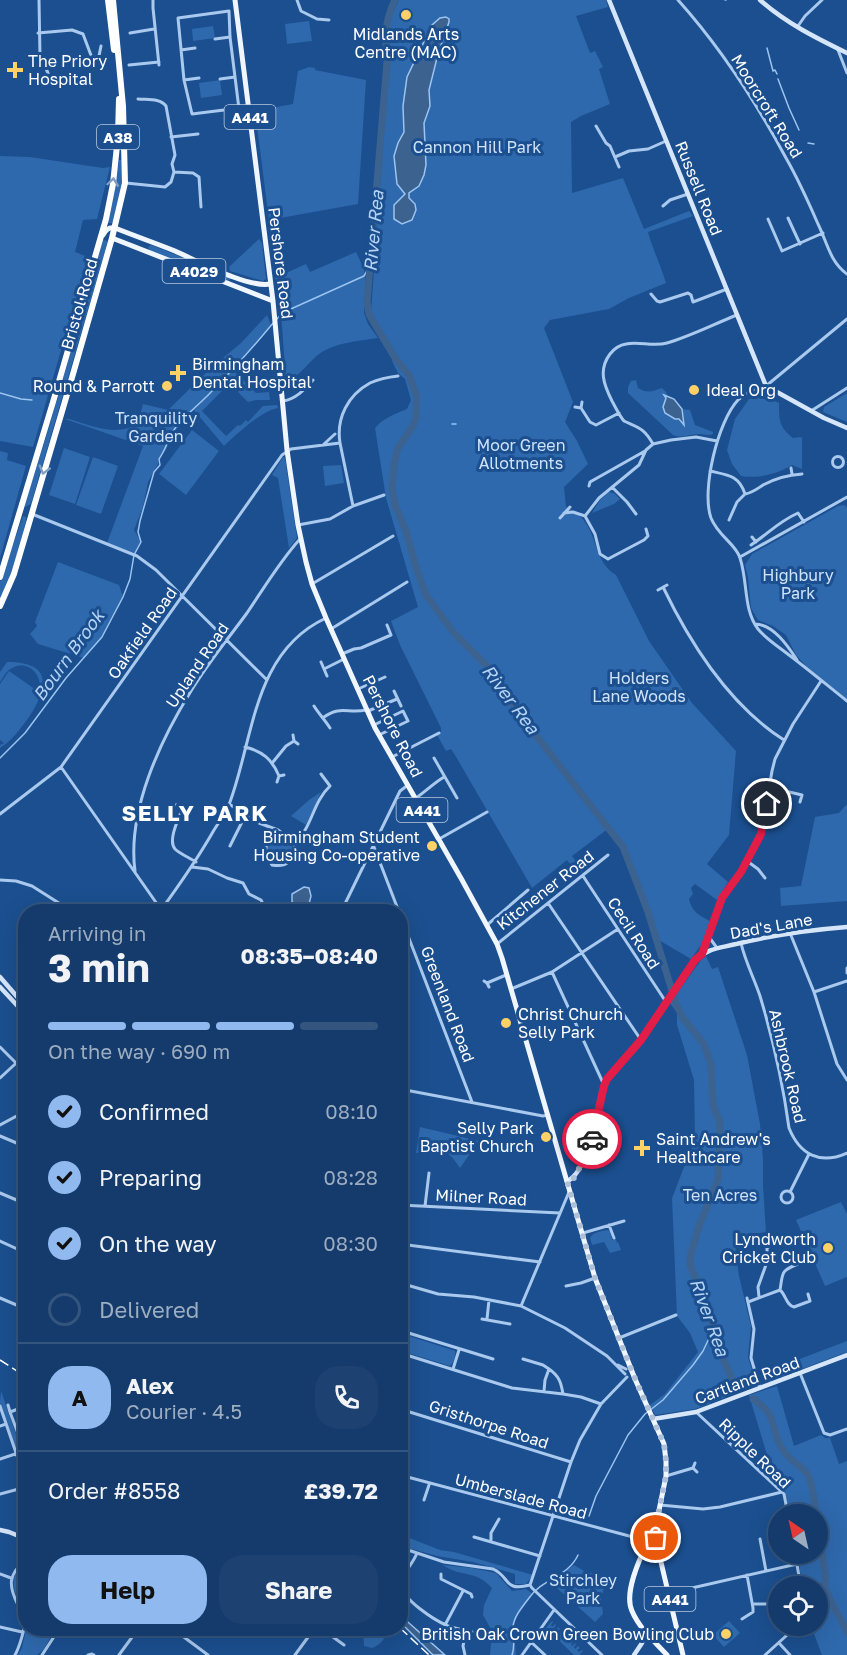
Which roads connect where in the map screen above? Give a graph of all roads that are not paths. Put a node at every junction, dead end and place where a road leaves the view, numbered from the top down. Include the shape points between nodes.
1 (39, 0) edge
2 (108, 0) edge
3 (114, 0) edge
4 (153, 0) edge
5 (233, 0) edge
6 (297, 0) edge
7 (609, 0) edge
8 (678, 0) edge
9 (760, 0) edge
10 (822, 0) edge
11 (328, 20) dead end
12 (797, 28) junction
13 (154, 29) junction
14 (38, 33) junction
15 (130, 33) dead end
16 (230, 37) junction
17 (215, 39) dead end
18 (102, 46) dead end
19 (195, 48) dead end
20 (838, 49) junction
21 (181, 50) junction
22 (241, 51) junction
23 (232, 52) junction
24 (847, 53) edge
25 (129, 65) dead end
26 (48, 73) dead end
27 (847, 73) edge
28 (235, 77) junction
29 (199, 78) dead end
30 (220, 79) dead end
31 (184, 80) junction
32 (138, 99) dead end
33 (248, 107) junction
34 (239, 109) junction
35 (596, 126) dead end
36 (198, 134) dead end
37 (171, 137) junction
38 (666, 141) junction
39 (615, 157) junction
40 (619, 167) dead end
41 (174, 172) junction
42 (125, 183) junction
43 (688, 194) junction
44 (663, 206) dead end
45 (201, 207) dead end
46 (788, 218) dead end
47 (768, 219) dead end
48 (115, 228) junction
49 (823, 233) junction
50 (112, 238) junction
51 (100, 239) junction
52 (148, 242) junction
53 (800, 244) junction
54 (144, 251) junction
55 (847, 274) edge
56 (235, 276) junction
57 (270, 284) junction
58 (230, 285) junction
59 (727, 289) junction
60 (651, 294) dead end
61 (273, 301) junction
62 (736, 315) junction
63 (847, 319) edge
64 (398, 376) dead end
65 (313, 380) dead end
66 (766, 386) junction
67 (847, 388) edge
68 (282, 401) junction
69 (582, 402) dead end
70 (575, 407) dead end
71 (581, 408) junction
72 (811, 411) junction
73 (619, 413) junction
74 (847, 428) edge
75 (335, 434) dead end
76 (718, 441) junction
77 (340, 443) junction
78 (653, 444) junction
79 (323, 446) junction
80 (287, 450) junction
81 (646, 450) junction
82 (791, 468) dead end
83 (710, 471) junction
84 (792, 474) junction
85 (802, 474) dead end
86 (589, 486) dead end
87 (612, 487) junction
88 (26, 491) junction
89 (37, 491) junction
90 (745, 494) junction
91 (384, 495) dead end
92 (632, 497) dead end
93 (847, 497) edge
94 (627, 502) junction
95 (353, 506) junction
96 (570, 507) dead end
97 (21, 510) junction
98 (31, 513) junction
99 (564, 513) junction
100 (636, 514) dead end
101 (585, 516) junction
102 (729, 517) dead end
103 (560, 518) dead end
104 (804, 522) junction
105 (298, 525) junction
106 (646, 529) dead end
107 (393, 536) dead end
108 (752, 537) dead end
109 (301, 538) junction
110 (756, 542) junction
111 (751, 545) dead end
112 (740, 557) junction
113 (0, 577) edge
114 (407, 582) dead end
115 (312, 584) junction
116 (667, 585) dead end
117 (663, 587) junction
118 (658, 590) dead end
119 (182, 596) junction
120 (0, 606) edge
121 (326, 618) junction
122 (755, 624) junction
123 (387, 625) dead end
124 (331, 628) junction
125 (227, 640) junction
126 (343, 657) junction
127 (321, 662) dead end
128 (798, 662) junction
129 (324, 669) junction
130 (327, 676) dead end
131 (386, 677) dead end
132 (266, 679) junction
133 (821, 681) junction
134 (358, 689) junction
135 (394, 691) dead end
136 (397, 699) junction
137 (847, 701) edge
138 (314, 706) dead end
139 (401, 706) dead end
140 (368, 711) junction
141 (324, 717) junction
142 (374, 725) junction
143 (330, 728) dead end
144 (439, 733) dead end
145 (292, 735) dead end
146 (379, 735) junction
147 (784, 740) junction
148 (245, 747) junction
149 (392, 757) junction
150 (434, 758) dead end
151 (273, 762) junction
152 (61, 767) junction
153 (321, 774) dead end
154 (284, 775) dead end
155 (279, 776) junction
156 (444, 777) junction
157 (277, 782) dead end
158 (408, 785) junction
159 (768, 788) junction
160 (416, 798) junction
161 (457, 798) dead end
162 (800, 802) dead end
163 (229, 804) junction
164 (176, 805) dead end
165 (487, 812) dead end
166 (0, 814) edge
167 (246, 814) junction
168 (269, 827) junction
169 (439, 839) junction
170 (295, 843) junction
171 (230, 846) dead end
172 (373, 846) junction
173 (133, 853) junction
174 (608, 855) dead end
175 (126, 859) junction
176 (747, 861) junction
177 (196, 862) junction
178 (192, 867) junction
179 (135, 871) junction
180 (583, 876) junction
181 (765, 878) dead end
182 (0, 880) edge
183 (528, 890) dead end
184 (548, 903) junction
185 (61, 904) edge
186 (157, 904) edge
187 (167, 904) edge
188 (263, 904) edge
189 (345, 904) edge
190 (396, 904) edge
191 (487, 925) junction
192 (847, 927) edge
193 (618, 929) junction
194 (790, 933) junction
195 (408, 935) edge
196 (709, 937) junction
197 (741, 943) junction
198 (497, 944) junction
199 (717, 948) junction
200 (582, 952) junction
201 (702, 954) junction
202 (847, 968) edge
203 (552, 972) junction
204 (847, 973) edge
205 (508, 975) junction
206 (0, 977) edge
207 (847, 981) edge
208 (487, 984) dead end
209 (0, 987) edge
210 (9, 988) junction
211 (511, 989) junction
212 (814, 992) junction
213 (4, 993) junction
214 (18, 998) edge
215 (667, 1000) junction
216 (18, 1008) edge
217 (641, 1040) junction
218 (0, 1047) edge
219 (17, 1063) joint
220 (0, 1078) edge
221 (847, 1080) edge
222 (604, 1086) junction
223 (408, 1090) edge
224 (472, 1102) junction
225 (548, 1115) junction
226 (18, 1116) edge
227 (0, 1125) edge
228 (0, 1136) edge
229 (18, 1144) edge
230 (809, 1154) junction
231 (846, 1155) edge
232 (564, 1169) junction
233 (429, 1173) dead end
234 (577, 1173) junction
235 (567, 1181) junction
236 (570, 1190) junction
237 (0, 1192) edge
238 (790, 1192) junction
239 (18, 1200) edge
240 (408, 1205) edge
241 (425, 1206) junction
242 (560, 1213) junction
243 (624, 1221) dead end
244 (609, 1226) junction
245 (582, 1234) junction
246 (614, 1238) dead end
247 (0, 1241) edge
248 (783, 1244) dead end
249 (408, 1245) edge
250 (18, 1249) edge
251 (540, 1262) junction
252 (798, 1264) dead end
253 (595, 1278) junction
254 (576, 1284) junction
255 (408, 1286) edge
256 (566, 1286) dead end
257 (578, 1289) dead end
258 (780, 1290) junction
259 (808, 1294) dead end
260 (759, 1297) junction
261 (0, 1298) edge
262 (489, 1300) junction
263 (18, 1306) edge
264 (521, 1306) junction
265 (676, 1315) dead end
266 (482, 1319) dead end
267 (487, 1319) junction
268 (510, 1324) dead end
269 (408, 1334) edge
270 (619, 1338) junction
271 (459, 1350) junction
272 (847, 1355) edge
273 (408, 1356) edge
274 (493, 1359) dead end
275 (523, 1359) dead end
276 (614, 1362) junction
277 (628, 1367) junction
278 (549, 1369) junction
279 (453, 1370) junction
280 (800, 1373) junction
281 (629, 1378) junction
282 (760, 1388) junction
283 (544, 1391) junction
284 (563, 1394) junction
285 (601, 1404) junction
286 (8, 1405) dead end
287 (0, 1406) edge
288 (18, 1409) edge
289 (408, 1411) edge
290 (10, 1412) junction
291 (696, 1412) junction
292 (653, 1419) junction
293 (6, 1424) junction
294 (0, 1426) edge
295 (847, 1429) edge
296 (18, 1433) edge
297 (16, 1454) junction
298 (0, 1459) edge
299 (18, 1460) edge
300 (571, 1462) junction
301 (695, 1462) dead end
302 (693, 1468) junction
303 (698, 1472) dead end
304 (666, 1476) junction
305 (408, 1477) edge
306 (429, 1484) junction
307 (18, 1489) edge
308 (782, 1492) junction
309 (0, 1494) edge
310 (424, 1500) dead end
311 (786, 1504) edge
312 (660, 1505) junction
313 (553, 1517) junction
314 (499, 1519) dead end
315 (0, 1530) edge
316 (18, 1536) edge
317 (474, 1537) dead end
318 (760, 1539) dead end
319 (651, 1540) junction
320 (490, 1541) junction
321 (411, 1551) dead end
322 (417, 1553) junction
323 (540, 1556) junction
324 (797, 1564) joint
325 (18, 1567) edge
326 (408, 1570) edge
327 (766, 1571) junction
328 (0, 1574) edge
329 (441, 1574) dead end
330 (747, 1575) junction
331 (799, 1576) edge
332 (11, 1578) junction
333 (441, 1579) junction
334 (436, 1581) dead end
335 (531, 1587) junction
336 (475, 1590) dead end
337 (463, 1591) junction
338 (669, 1593) junction
339 (408, 1597) edge
340 (753, 1604) junction
341 (768, 1604) edge
342 (18, 1605) edge
343 (554, 1610) junction
344 (742, 1620) dead end
345 (445, 1625) junction
346 (0, 1627) edge
347 (644, 1629) junction
348 (18, 1631) edge
349 (466, 1631) junction
350 (472, 1632) dead end
351 (21, 1636) edge
352 (54, 1636) edge
353 (133, 1636) edge
354 (182, 1636) edge
355 (309, 1636) edge
356 (332, 1636) edge
357 (786, 1636) edge
358 (651, 1637) junction
359 (531, 1642) junction
360 (779, 1642) junction
361 (642, 1643) junction
362 (344, 1645) dead end
363 (121, 1654) edge
364 (15, 1655) edge
365 (42, 1655) edge
366 (88, 1655) edge
367 (94, 1655) edge
368 (208, 1655) edge
369 (295, 1655) edge
370 (465, 1655) edge
371 (522, 1655) edge
372 (545, 1655) edge
373 (602, 1655) edge
374 (634, 1655) edge
375 (667, 1655) edge
376 (683, 1655) edge
377 (765, 1655) edge
378 (790, 1655) edge

1 - 14 street
51 -> 2 highway, Bristol Road / A38 via 113,184 118,128 119,92
3 - 42 highway, Bristol Road / A38
4 - 13 street
5 - 22 main road, Pershore Road / A441
6 - 11 street via 301,11
7 - 38 street, Russell Road
8 - 49 street, Moorcroft Road via 750,96 786,157
9 - 12 street
10 - 12 street
12 - 20 street
13 - 15 street
13 - 25 street via 159,63
14 - 18 street via 72,30 84,34 93,58 99,56
14 - 26 street via 40,56
16 - 17 street
16 - 21 street via 229,11 178,18
16 - 23 street
19 - 21 street
20 - 24 street
20 - 27 street
21 - 31 street
22 - 23 street
22 - 33 main road, Pershore Road / A441
23 - 28 street
28 - 30 street
28 - 34 street
29 - 31 street
31 - 34 street via 192,114
32 - 37 street via 163,102
33 - 34 street
33 - 57 main road, Pershore Road / A441
35 - 39 street
36 - 37 street
37 - 41 street
38 - 39 street
38 - 43 street, Russell Road
39 - 40 street
41 - 42 street via 165,187
41 - 45 street via 199,177
42 - 48 highway, Bristol Road / A38
43 - 44 street
43 - 59 street, Russell Road
46 - 53 street
47 - 53 street via 782,251
48 - 50 highway, Bristol Road / A38
48 - 51 main road via 106,230
48 - 52 main road, A4029
49 - 53 street
49 - 55 street, Moorcroft Road via 839,269
50 - 54 main road, A4029
50 -> 89 highway, Bristol Road / A38
51 - 88 highway, Bristol Road / A38
52 - 54 main road
52 - 56 main road, A4029
54 - 58 main road, A4029
56 - 57 main road, A4029
56 - 58 main road
57 - 61 main road, Pershore Road / A441
58 - 61 main road, A4029
59 - 60 street via 693,302 688,293 660,302
59 - 62 street, Russell Road
61 - 68 main road, Pershore Road / A441
62 - 66 street, Russell Road
62 - 73 street via 668,343 629,344 615,349 604,363 603,382
63 - 66 street
64 - 77 street via 372,382 352,397 342,415
65 - 68 street via 301,393
66 - 72 street
66 - 76 street via 752,390 735,403
67 - 72 street
68 - 80 main road, Pershore Road / A441
69 - 71 street
70 - 71 street
71 - 73 street via 590,422 596,424
72 - 74 street
73 - 78 street via 624,421 645,431
75 - 79 street
76 - 78 street via 696,437
76 - 83 street
77 - 79 street
77 - 95 street
78 - 81 street
79 - 80 street
80 - 105 main road, Pershore Road / A441
80 - 119 street, Oakfield Road
81 - 86 street
81 - 87 street via 639,465
82 - 84 street
83 - 90 street via 736,479
83 - 112 street via 711,518
84 - 85 street
84 - 90 street
87 - 94 street
87 - 101 street
88 - 89 highway
88 - 97 highway, Bristol Road / A38
89 - 98 highway, Bristol Road / A38
90 - 102 street
91 - 95 street
92 - 94 street
93 - 104 street
94 - 100 street
95 - 105 street via 330,519
96 - 99 street
97 - 98 highway
97 - 113 highway, Bristol Road / A38
98 - 119 street via 135,555
98 - 120 highway, Bristol Road / A38 via 14,574
99 - 101 street
99 - 103 street
101 - 106 street via 599,551 608,559 644,540 648,536
104 - 110 street via 798,513
104 - 112 street
105 - 109 main road, Pershore Road / A441
107 - 115 street
108 - 110 street
109 - 115 main road, Pershore Road / A441
109 - 125 street, Upland Road
110 - 111 street
112 - 122 street via 748,609
114 - 124 street
115 - 121 main road, Pershore Road / A441
116 - 117 street
117 - 118 street
117 - 147 street via 688,635 718,677 753,716
119 - 125 street
119 - 152 street, Oakfield Road
121 - 124 main road, Pershore Road / A441
121 - 132 street via 296,638
122 - 128 street
122 - 128 street via 776,634
123 - 126 street via 391,635
124 - 126 main road, Pershore Road / A441
125 - 132 street
125 - 173 street, Upland Road via 186,699 154,764 136,823
126 - 129 street
126 - 134 main road, Pershore Road / A441
127 - 129 street
128 - 133 street
129 - 130 street
131 - 134 street
132 - 148 street
133 - 137 street
133 - 147 street
134 - 140 main road, Pershore Road / A441
135 - 136 street
136 - 139 street
136 - 140 street
138 - 141 street
140 - 141 street via 339,710
140 - 142 main road, Pershore Road / A441
141 - 143 street
142 - 146 main road, Pershore Road / A441
142 - 146 street via 403,711 408,721
144 - 149 street
145 - 151 street via 296,743 283,749
146 - 149 main road, Pershore Road / A441
147 - 159 street
148 - 151 street via 257,750
148 - 163 street
149 - 158 main road, Pershore Road / A441
150 - 156 street
151 - 155 street
152 - 166 street, Oakfield Road
152 - 175 street
153 - 170 street via 330,786 319,798 310,822
154 - 155 street
155 - 157 street
156 - 160 street
156 - 161 street
158 - 160 main road, Pershore Road / A441
158 - 172 street via 400,790
159 - 162 street via 802,795
159 - 176 street via 761,834
160 - 169 main road, Pershore Road / A441
163 - 167 street
163 - 177 street
164 - 177 street via 183,807 172,843
165 - 169 street
167 - 168 street
167 - 171 street
168 - 170 street
168 - 170 street via 265,855 272,865 279,867 291,861
169 - 191 main road, Pershore Road / A441
172 - 189 street
172 - 190 street, Greenland Road
173 - 175 street
173 - 179 street, Upland Road
174 - 180 street, Kitchener Road
175 - 179 street
176 - 181 street
176 - 196 street via 722,898
177 - 178 street
178 - 187 street
178 - 188 street via 208,868 243,883 249,894
179 - 186 street
180 - 184 street, Kitchener Road
180 - 193 street, Cecil Road
182 - 185 street via 32,886
183 - 191 street
184 - 198 street, Kitchener Road
184 - 200 street
191 - 198 main road, Pershore Road / A441
192 - 194 street, Dad's Lane
193 - 200 street
193 - 215 street, Cecil Road
194 - 197 street, Dad's Lane
194 - 212 street
195 - 224 street, Greenland Road
196 - 199 street
196 - 201 street
197 - 199 street, Dad's Lane
197 - 230 street, Ashbrook Road via 766,1018 789,1128 799,1146
198 - 205 main road, Pershore Road / A441
199 - 201 street, Dad's Lane
200 - 203 street
200 - 217 street
201 - 215 street
202 - 204 street
203 - 211 street
203 - 222 street
205 - 208 street
205 - 211 main road, Pershore Road / A441
206 - 210 street
207 - 212 street
209 - 213 street
210 - 213 street
210 - 214 street
211 - 225 main road, Pershore Road / A441
212 - 221 street via 837,1064
213 - 216 street
215 - 217 street
217 - 222 street
218 - 219 street
219 - 220 street
222 - 234 street via 593,1135
223 - 224 street
224 - 225 street
225 - 232 main road, Pershore Road / A441
226 - 227 street
228 - 229 street
230 - 231 street via 826,1158
230 - 238 street
232 - 234 street
232 - 235 main road, Pershore Road / A441
233 - 241 street
234 - 235 street
235 - 236 main road, Pershore Road / A441
236 - 242 street
236 - 245 main road, Pershore Road / A441
237 - 239 street
238 - 238 street via 794,1200 785,1203 782,1194
240 - 241 street, Milner Road
241 - 242 street, Milner Road
242 - 251 street
243 - 244 street
244 - 245 street
244 - 246 street
245 - 253 main road, Pershore Road / A441
247 - 250 street
248 - 260 street via 767,1248
249 - 251 street
251 - 264 street
252 - 258 street via 783,1272
253 - 254 street
253 - 270 main road, Pershore Road / A441
254 - 256 street
254 - 257 street
255 - 262 street
258 - 259 street via 794,1308 810,1301
258 - 260 street
260 - 282 street via 747,1300 754,1329 751,1358
261 - 263 street
262 - 264 street
262 - 267 street
264 - 276 street via 565,1328
265 - 270 street
266 - 267 street
267 - 268 street
269 - 271 street
270 - 277 main road, Pershore Road / A441
271 - 274 street
271 - 279 street
272 - 280 street, Cartland Road
273 - 279 street
275 - 278 street
276 - 277 street
276 - 281 street
277 - 281 main road, Pershore Road / A441
277 - 281 street
278 - 283 street
278 - 284 street via 558,1376
279 - 283 street via 512,1388
280 - 282 street, Cartland Road
280 - 295 street via 824,1433
281 - 285 street
281 - 292 main road, Pershore Road / A441
282 - 291 street, Cartland Road
283 - 284 street
284 - 285 street
285 - 300 street
286 - 290 street
287 - 293 street
288 - 290 street
289 - 300 street, Gristhorpe Road
290 - 296 street
291 - 292 street, Cartland Road
291 - 308 street, Ripple Road
292 - 304 main road, Pershore Road / A441 via 664,1444
293 - 294 street
293 - 297 street
297 - 298 street
297 - 299 street
300 - 313 street
301 - 302 street
302 - 303 street
302 - 304 street
304 - 312 main road, Pershore Road / A441
305 - 306 street, Umberslade Road
306 - 310 street
306 - 313 street, Umberslade Road
307 - 309 street
308 - 311 street, Ripple Road
308 - 312 street via 712,1508
312 - 319 main road, Pershore Road / A441
313 - 319 street, Umberslade Road
313 - 323 street
314 - 320 street
315 - 316 street
317 - 320 street
318 - 327 street
319 - 338 main road, A441
319 - 347 main road, A441 via 629,1599 631,1610
320 - 323 street
321 - 322 street
322 - 326 street
322 - 335 street via 444,1562 497,1570 513,1586
323 - 335 street
324 - 327 street
324 - 331 street
325 - 332 street
327 - 330 street
328 - 332 street
329 - 333 street
330 - 338 street
330 - 340 street
332 - 342 street
333 - 334 street
333 - 337 street
335 - 343 street
336 - 337 street via 471,1596
337 - 345 street
338 - 376 main road, A441
339 - 345 street
340 - 341 street
340 - 344 street via 753,1612
343 - 359 street
343 - 373 street
345 - 349 street
346 - 348 street
347 - 358 main road, A441
347 - 361 street
349 - 350 street
349 - 370 street
351 - 364 street
352 - 365 street
353 - 363 street
354 - 368 street
355 - 369 street
356 - 362 street
357 - 360 street
358 - 361 street
358 - 375 main road, A441
359 - 371 street
359 - 372 street
360 - 377 street
360 - 378 street
361 - 374 street
366 - 367 street

